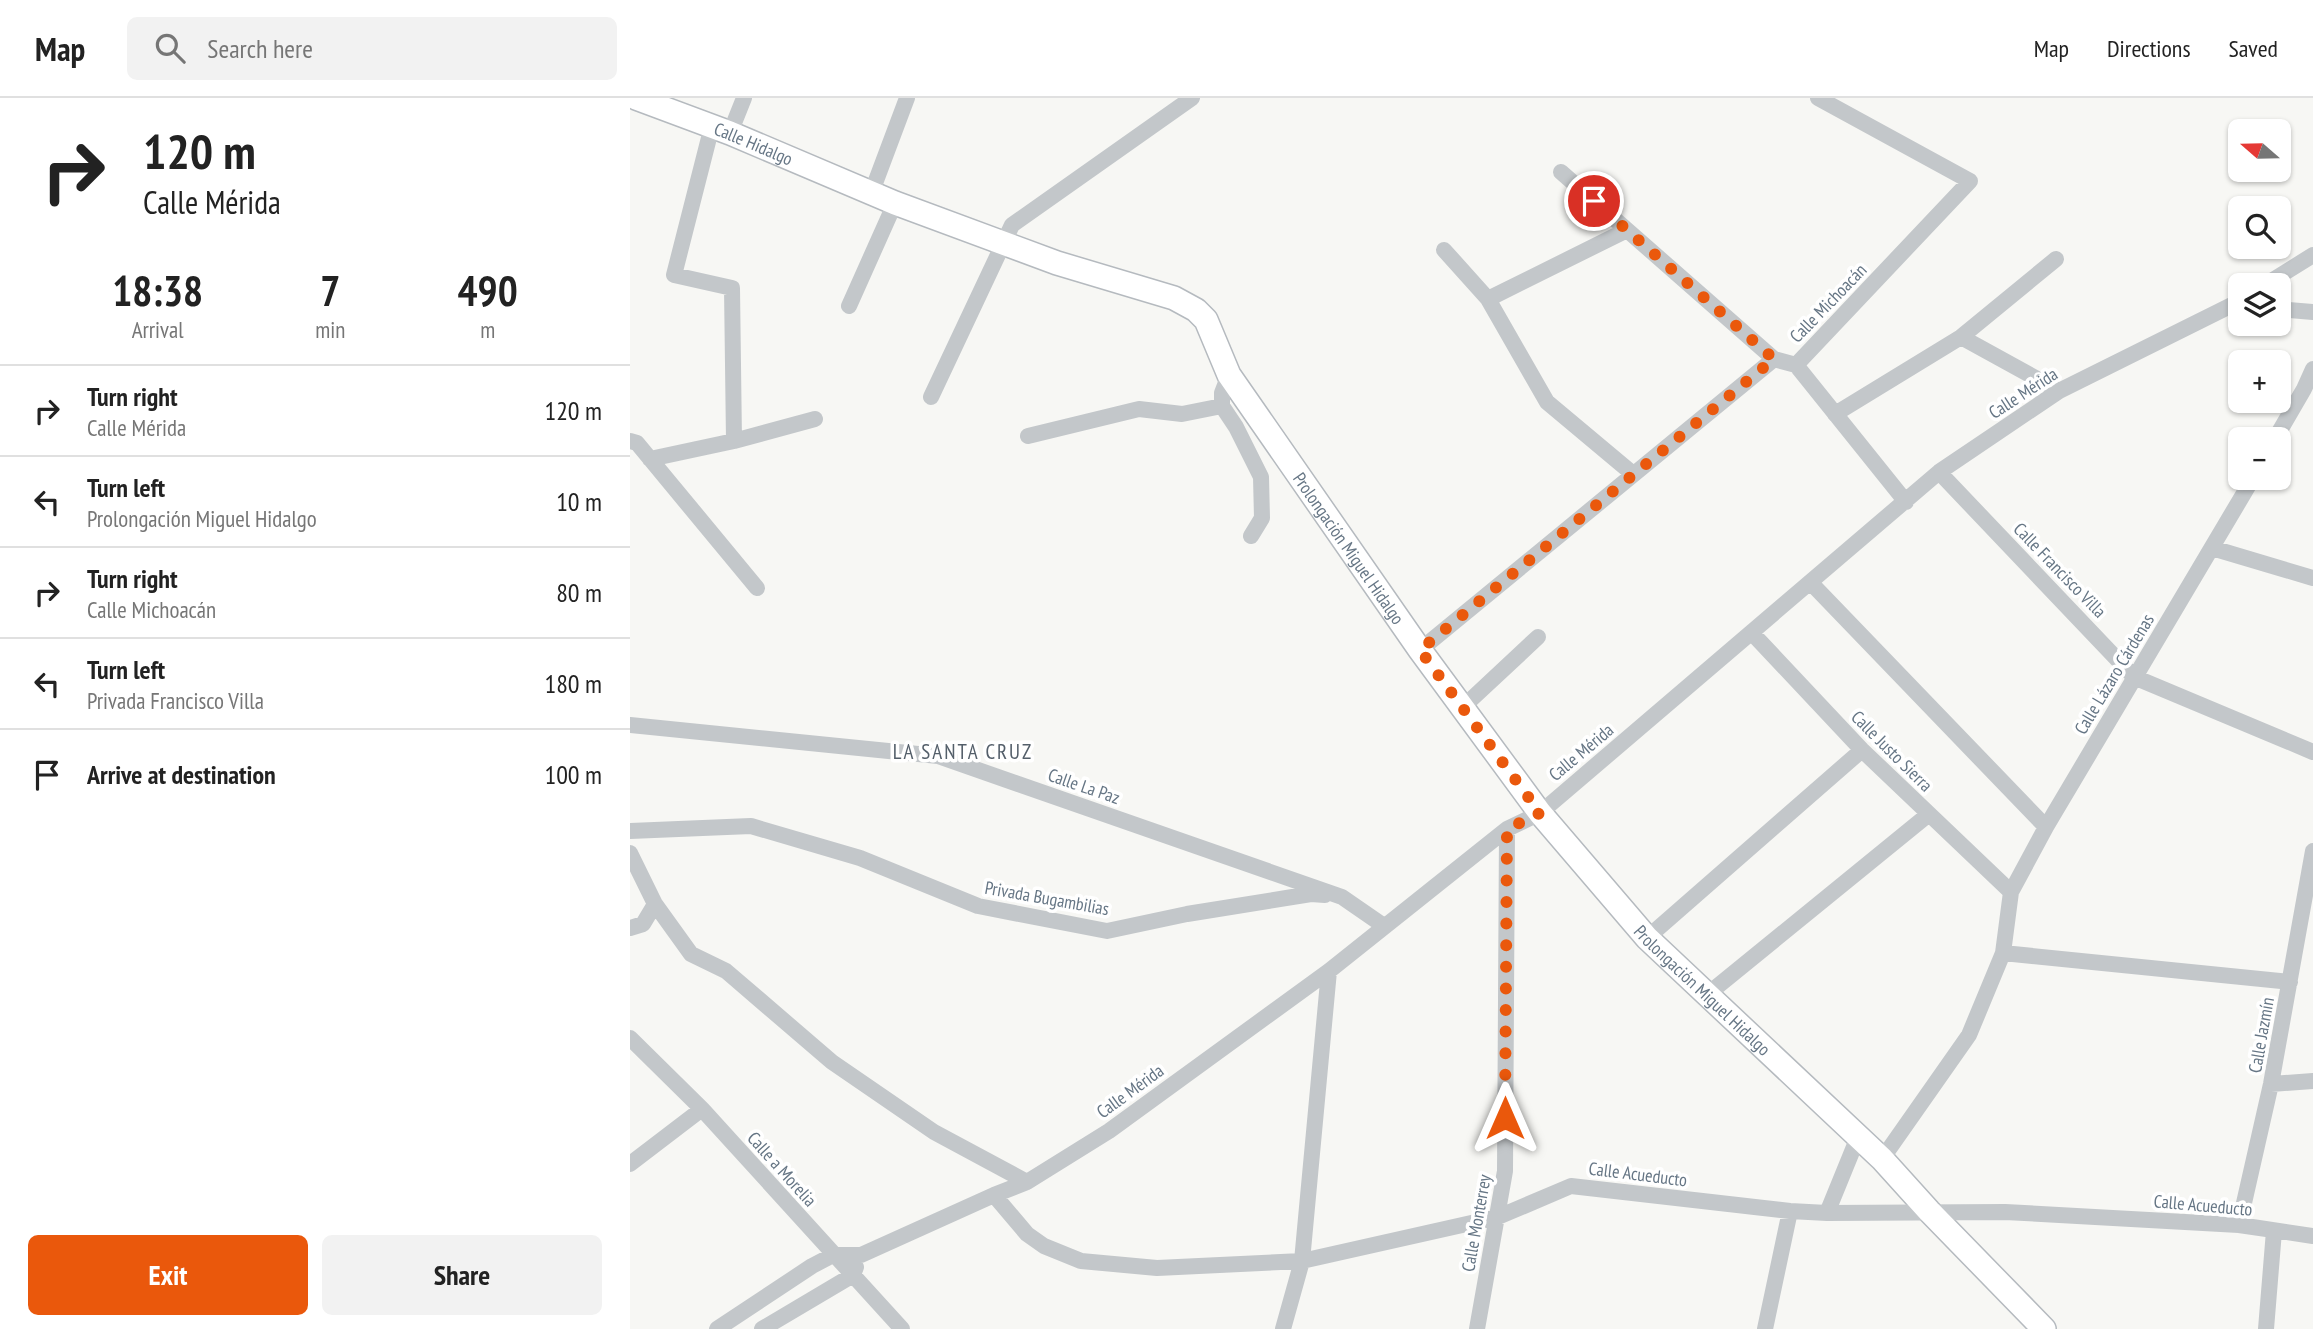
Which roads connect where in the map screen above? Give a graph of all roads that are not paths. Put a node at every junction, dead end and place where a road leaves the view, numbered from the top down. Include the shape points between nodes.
1 (636, 98) edge
2 (744, 98) edge
3 (907, 98) edge
4 (1818, 98) edge
5 (1182, 100) edge
6 (721, 129) junction
7 (1560, 172) dead end
8 (871, 194) junction
9 (895, 204) junction
10 (1627, 230) junction
11 (1003, 243) junction
12 (1444, 250) dead end
13 (2313, 255) edge
14 (2056, 259) dead end
15 (2284, 273) edge
16 (1488, 299) junction
17 (849, 306) dead end
18 (2228, 309) edge
19 (2291, 310) edge
20 (2313, 312) edge
21 (1961, 337) junction
22 (1774, 359) junction
23 (1796, 365) junction
24 (2313, 369) edge
25 (1229, 375) junction
26 (2059, 391) junction
27 (931, 397) dead end
28 (1222, 406) junction
29 (1835, 414) junction
30 (815, 419) dead end
31 (2282, 427) edge
32 (1028, 436) dead end
33 (734, 441) junction
34 (634, 442) edge
35 (650, 459) junction
36 (1939, 472) junction
37 (1633, 474) junction
38 (2246, 490) edge
39 (1906, 502) junction
40 (1251, 536) dead end
41 (2212, 548) junction
42 (2313, 578) edge
43 (1811, 583) junction
44 (757, 588) dead end
45 (1752, 633) junction
46 (1538, 637) dead end
47 (1420, 650) junction
48 (2134, 677) junction
49 (1463, 707) junction
50 (630, 725) edge
51 (1862, 750) junction
52 (2313, 752) edge
53 (1540, 813) junction
54 (1928, 814) junction
55 (2046, 827) junction
56 (1507, 829) junction
57 (630, 831) edge
58 (2313, 851) edge
59 (630, 853) edge
60 (2011, 892) junction
61 (1342, 897) junction
62 (655, 904) junction
63 (2308, 905) edge
64 (1384, 926) junction
65 (630, 928) edge
66 (1647, 938) junction
67 (2003, 953) junction
68 (1329, 971) junction
69 (2290, 982) junction
70 (1708, 994) junction
71 (630, 1038) edge
72 (2313, 1081) edge
73 (2271, 1084) junction
74 (702, 1109) junction
75 (1858, 1138) junction
76 (1882, 1159) junction
77 (630, 1164) edge
78 (1027, 1182) junction
79 (994, 1195) junction
80 (1790, 1211) junction
81 (1929, 1211) junction
82 (1827, 1213) junction
83 (1498, 1217) junction
84 (2239, 1225) junction
85 (2274, 1231) junction
86 (2313, 1236) edge
87 (833, 1255) junction
88 (861, 1255) junction
89 (1302, 1261) junction
90 (852, 1275) junction
91 (723, 1328) edge
92 (762, 1329) edge
93 (902, 1329) edge
94 (1283, 1329) edge
95 (1477, 1329) edge
96 (1765, 1329) edge
97 (2044, 1329) edge
98 (2266, 1329) edge

1 - 6 street, Calle Hidalgo
2 - 6 street
3 - 8 street
4 - 23 street, Calle Michoacán via 1970,181
5 - 11 street via 1012,225
6 - 8 street, Calle Hidalgo
6 - 33 street via 674,275 732,288
7 - 10 street
8 - 9 street, Prolongación Miguel Hidalgo
9 - 11 street, Prolongación Miguel Hidalgo
9 - 17 street
10 - 16 street
10 - 22 street
11 - 25 street, Prolongación Miguel Hidalgo via 1174,298 1196,310 1206,320
11 - 27 street
12 - 16 street
13 - 15 street
14 - 21 street
16 - 37 street via 1548,402
18 - 26 street, Calle Mérida
19 - 20 street
21 - 26 street
21 - 29 street
22 - 23 street, Calle Michoacán
22 - 37 street
23 - 29 street
24 - 31 street
25 - 28 street
25 - 47 street, Prolongación Miguel Hidalgo
26 - 36 street, Calle Mérida
28 - 32 street via 1182,414 1139,410
28 - 40 street via 1261,478 1262,518
29 - 39 street
30 - 33 street
33 - 35 street
34 - 35 street
35 - 44 street
36 - 39 street, Calle Mérida
36 - 48 street, Calle Francisco Villa
37 - 47 street
38 - 41 street, Calle Lázaro Cárdenas
39 - 43 street, Calle Mérida
41 - 42 street
41 - 48 street, Calle Lázaro Cárdenas
43 - 45 street, Calle Mérida
43 - 55 street
45 - 51 street, Calle Justo Sierra
45 - 53 street, Calle Mérida
46 - 49 street
47 - 49 street, Prolongación Miguel Hidalgo
48 - 52 street, Calle Francisco Villa
48 - 55 street, Calle Lázaro Cárdenas
49 - 53 street, Prolongación Miguel Hidalgo
50 - 61 street, Calle La Paz via 937,756
51 - 54 street, Calle Justo Sierra
51 - 66 street
53 - 56 street, Calle Mérida
53 - 66 street, Prolongación Miguel Hidalgo
54 - 60 street, Calle Justo Sierra
54 - 70 street
55 - 60 street, Calle Lázaro Cárdenas
56 - 64 street, Calle Mérida
56 - 83 street, Calle Monterrey via 1505,1171
57 - 61 street, Privada Bugambilias via 751,826 860,858 978,906 1107,931 1311,894
58 - 63 street, Calle Jazmín
59 - 62 street
60 - 67 street
61 - 64 street, Calle La Paz
62 - 65 street via 643,924
62 - 78 street via 691,954 726,971 832,1062 934,1132
63 - 69 street, Calle Jazmín
64 - 68 street, Calle Mérida
66 - 70 street, Prolongación Miguel Hidalgo
67 - 69 street
67 - 76 street via 1969,1035
68 - 78 street, Calle Mérida via 1109,1131
68 - 89 street
69 - 73 street, Calle Jazmín
70 - 75 street, Prolongación Miguel Hidalgo
71 - 74 street, Calle a Morelia
72 - 73 street
73 - 84 street, Calle Jazmín
74 - 77 street
74 - 87 street, Calle a Morelia
75 - 76 street, Prolongación Miguel Hidalgo
75 - 82 street
76 - 81 street, Prolongación Miguel Hidalgo
78 - 79 street, Calle Mérida
79 - 88 street, Calle Mérida
79 - 89 street, Calle Acueducto via 1027,1234 1081,1261 1157,1268
80 - 82 street, Calle Acueducto
80 - 83 street, Calle Acueducto via 1571,1186
80 - 96 street
81 - 82 street, Calle Acueducto
81 - 84 street, Calle Acueducto
81 - 97 street, Prolongación Miguel Hidalgo
83 - 89 street, Calle Acueducto
83 - 95 street, Calle Monterrey
84 - 85 street, Calle Acueducto
85 - 86 street, Calle Acueducto
85 - 98 street
87 - 88 street, Calle Mérida
87 - 90 street, Calle a Morelia
87 - 91 street, Calle Mérida
88 - 90 street
89 - 94 street
90 - 92 street
90 - 93 street, Calle a Morelia

